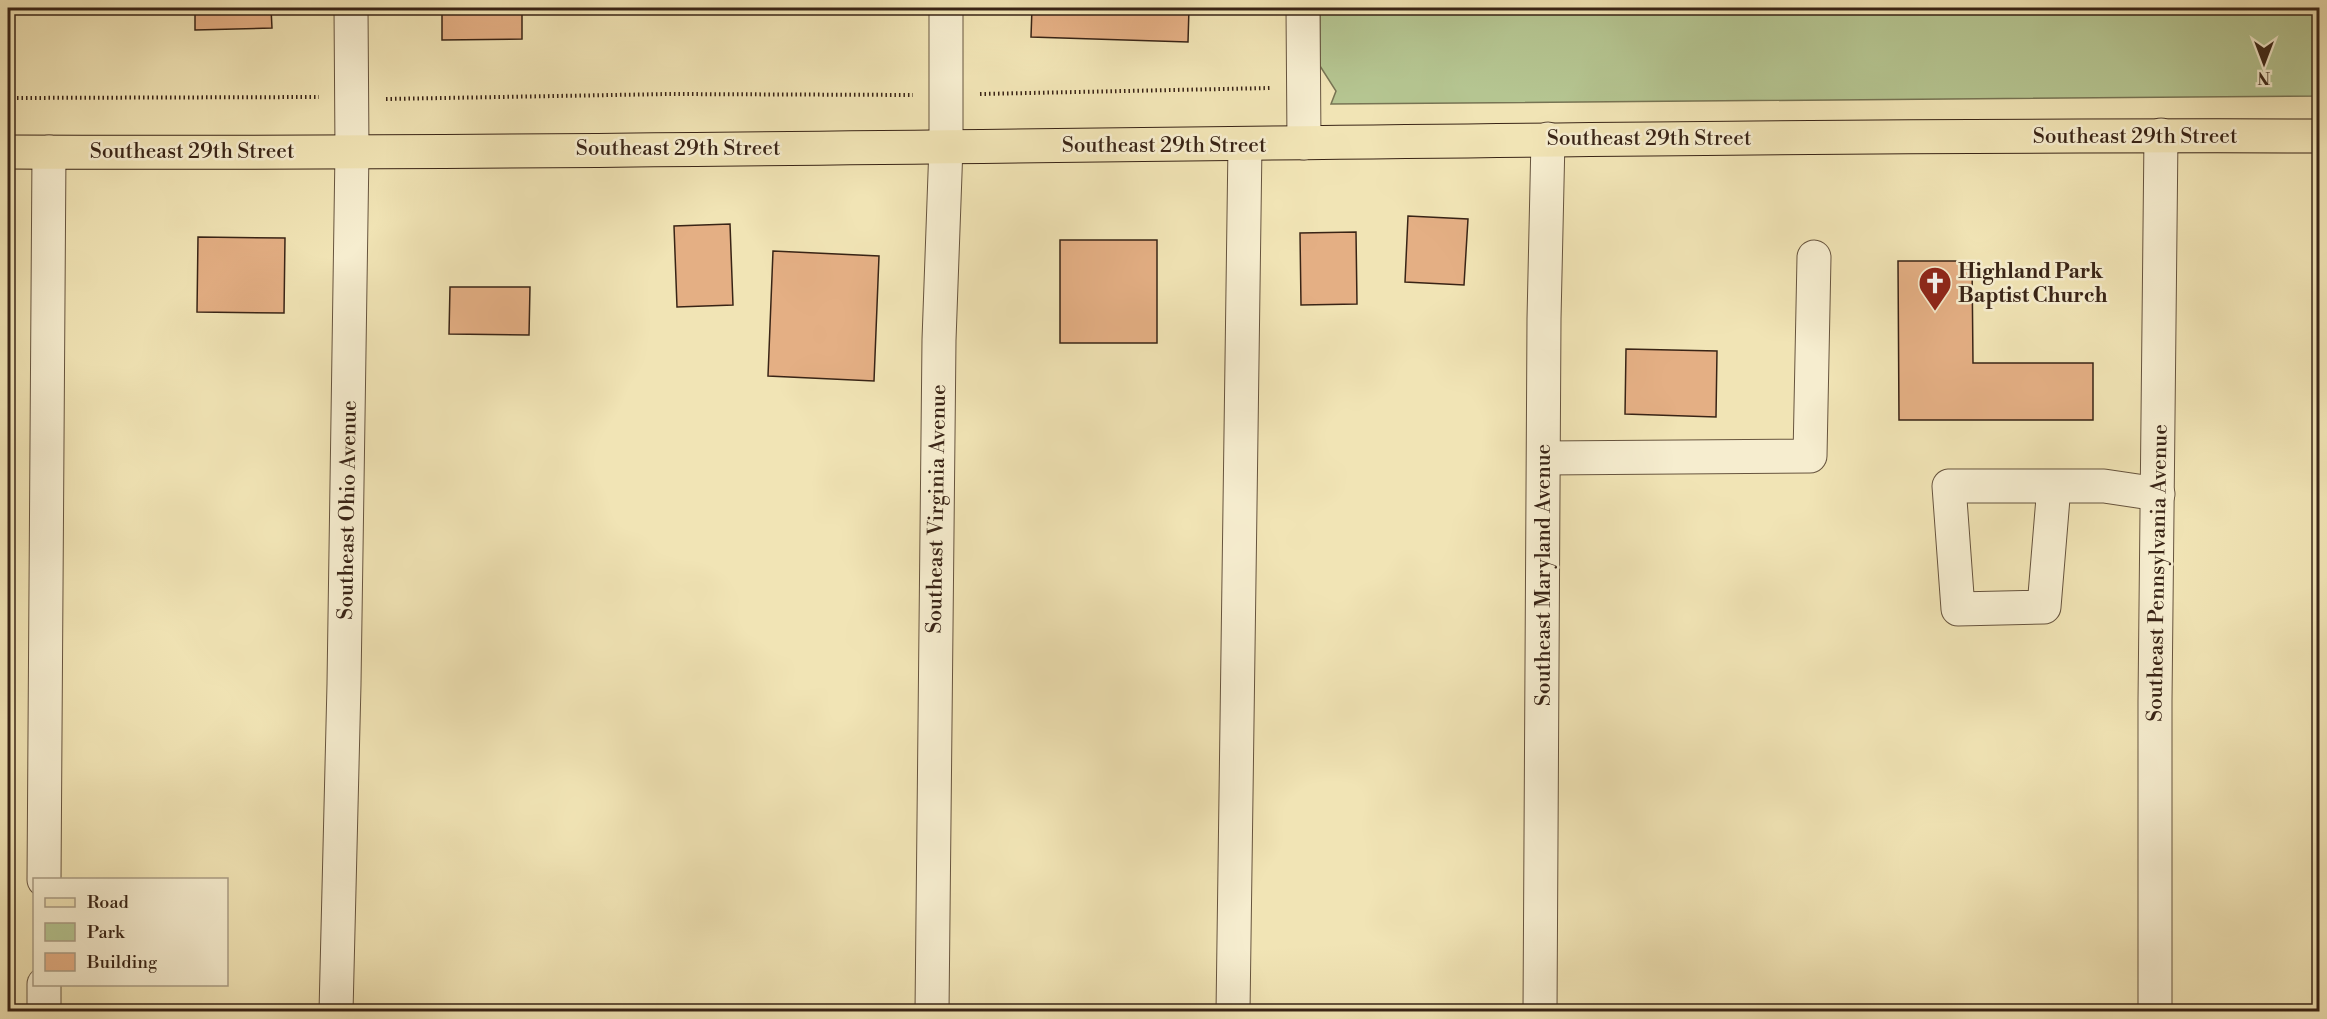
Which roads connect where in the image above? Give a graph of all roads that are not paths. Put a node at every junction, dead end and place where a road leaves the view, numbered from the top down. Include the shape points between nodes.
1 (351, 8) edge
2 (946, 8) edge
3 (1303, 8) edge
4 (2161, 135) junction
5 (2319, 136) edge
6 (1548, 139) junction
7 (1304, 143) junction
8 (1245, 144) junction
9 (946, 146) junction
10 (352, 151) junction
11 (8, 152) edge
12 (49, 152) junction
13 (1814, 257) dead end
14 (1544, 458) junction
15 (2054, 486) junction
16 (2158, 494) junction
17 (44, 878) edge
18 (44, 986) edge
19 (44, 1011) edge
20 (336, 1011) edge
21 (932, 1011) edge
22 (1233, 1011) edge
23 (1540, 1011) edge
24 (2155, 1011) edge

1 - 10 street, Southeast Ohio Avenue
2 - 9 street, Southeast Virginia Avenue
3 - 7 street
4 - 5 main road, Southeast 29th Street
4 - 6 main road, Southeast 29th Street
4 - 16 street, Southeast Pennsylvania Avenue
6 - 7 main road, Southeast 29th Street
6 - 14 street, Southeast Maryland Avenue
7 - 8 main road, Southeast 29th Street
8 - 9 main road, Southeast 29th Street
8 - 22 street
9 - 10 main road, Southeast 29th Street
9 - 21 street, Southeast Virginia Avenue via 939,340
10 - 12 main road, Southeast 29th Street
10 - 20 street, Southeast Ohio Avenue
11 - 12 main road, Southeast 29th Street
12 - 17 street
13 - 14 street via 1810,456
14 - 23 street, Southeast Maryland Avenue
15 - 15 street via 1949,486 1958,609 2044,607
15 - 16 street via 2104,486
16 - 24 street, Southeast Pennsylvania Avenue
18 - 19 street

